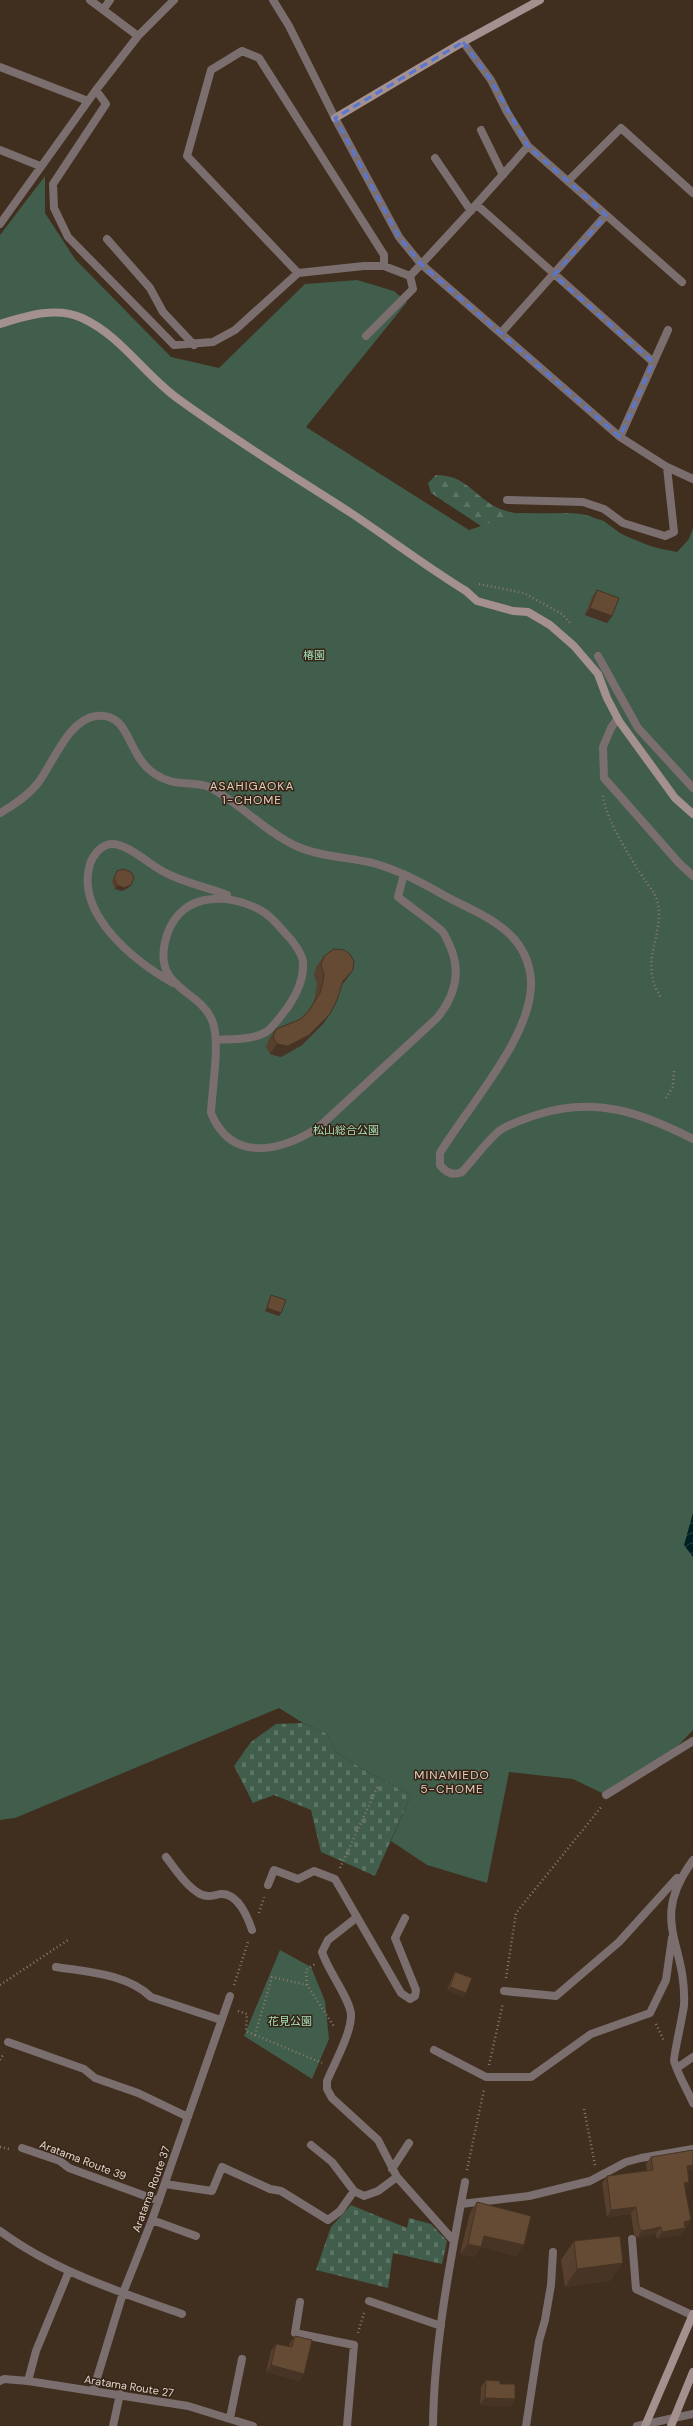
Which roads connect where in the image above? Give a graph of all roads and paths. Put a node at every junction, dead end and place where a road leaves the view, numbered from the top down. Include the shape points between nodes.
1 (90, 0) edge
2 (110, 0) edge
3 (174, 0) edge
4 (273, 0) edge
5 (540, 0) edge
6 (103, 10) junction
7 (138, 36) junction
8 (464, 42) junction
9 (0, 67) edge
10 (96, 90) junction
11 (88, 101) junction
12 (335, 118) junction
13 (480, 130) dead end
14 (528, 146) junction
15 (0, 150) edge
16 (435, 158) dead end
17 (40, 166) junction
18 (503, 175) junction
19 (568, 181) junction
20 (693, 193) edge
21 (474, 208) junction
22 (606, 215) junction
23 (0, 224) edge
24 (107, 239) dead end
25 (421, 264) junction
26 (384, 266) junction
27 (298, 273) junction
28 (554, 274) junction
29 (410, 276) junction
30 (682, 282) dead end
31 (0, 324) edge
32 (668, 330) dead end
33 (501, 333) junction
34 (366, 336) dead end
35 (194, 345) junction
36 (653, 362) junction
37 (620, 437) junction
38 (667, 467) junction
39 (693, 480) edge
40 (507, 500) dead end
41 (598, 656) dead end
42 (619, 721) junction
43 (604, 778) junction
44 (693, 788) edge
45 (0, 813) edge
46 (693, 814) edge
47 (404, 874) junction
48 (693, 876) edge
49 (239, 900) junction
50 (173, 983) junction
51 (662, 999) dead end
52 (216, 1040) junction
53 (674, 1070) dead end
54 (666, 1098) dead end
55 (693, 1139) edge
56 (693, 1741) edge
57 (378, 1786) dead end
58 (606, 1795) dead end
59 (604, 1804) dead end
60 (166, 1857) dead end
61 (693, 1860) edge
62 (684, 1871) junction
63 (334, 1879) junction
64 (268, 1885) dead end
65 (356, 1918) junction
66 (404, 1918) dead end
67 (252, 1930) dead end
68 (672, 1938) junction
69 (68, 1940) dead end
70 (324, 1958) junction
71 (56, 1967) dead end
72 (0, 1985) edge
73 (307, 1985) junction
74 (504, 1991) junction
75 (230, 1996) dead end
76 (226, 2007) junction
77 (650, 2013) junction
78 (221, 2020) junction
79 (255, 2035) junction
80 (333, 2035) dead end
81 (8, 2042) dead end
82 (434, 2050) dead end
83 (693, 2057) edge
84 (315, 2060) dead end
85 (675, 2064) junction
86 (486, 2076) junction
87 (693, 2103) edge
88 (584, 2109) dead end
89 (188, 2117) junction
90 (409, 2143) dead end
91 (311, 2146) dead end
92 (22, 2148) dead end
93 (693, 2149) edge
94 (392, 2170) junction
95 (397, 2177) junction
96 (598, 2177) junction
97 (465, 2182) joint
98 (164, 2184) junction
99 (354, 2191) junction
100 (159, 2201) junction
101 (461, 2204) junction
102 (152, 2220) junction
103 (0, 2231) edge
104 (196, 2236) dead end
105 (632, 2239) dead end
106 (453, 2240) junction
107 (553, 2252) dead end
108 (69, 2271) junction
109 (124, 2293) junction
110 (369, 2300) joint
111 (300, 2302) dead end
112 (182, 2314) dead end
113 (693, 2314) edge
114 (441, 2326) junction
115 (354, 2345) junction
116 (242, 2359) dead end
117 (693, 2372) edge
118 (1, 2377) edge
119 (28, 2381) junction
120 (93, 2390) junction
121 (120, 2394) junction
122 (693, 2414) edge
123 (230, 2418) junction
124 (672, 2423) edge
125 (645, 2425) edge
126 (114, 2426) edge
127 (253, 2426) edge
128 (347, 2426) edge
129 (433, 2426) edge
130 (526, 2426) edge
131 (637, 2426) edge

1 - 6 street
2 - 6 street
3 - 7 street
4 - 12 street via 289,26
5 - 8 street
6 - 7 street
7 - 10 street
8 - 12 street
8 - 14 street via 491,80
9 - 11 street
10 - 11 street
10 - 35 street via 106,104 53,184 54,208 68,237 174,345
11 - 17 street
12 - 25 street via 399,237
13 - 18 street
14 - 18 street
14 - 19 street
15 - 17 street
16 - 21 street
17 - 23 street
18 - 21 street
19 - 20 street via 621,128
19 - 22 street
21 - 25 street
21 - 28 street
22 - 28 street
22 - 30 street
24 - 35 street via 150,288 163,312
25 - 29 street
25 - 33 street
26 - 27 street
26 - 27 street via 384,255 259,58 242,51 211,70 187,156
26 - 29 street
27 - 35 street via 236,330 212,342
28 - 33 street
28 - 36 street
29 - 34 street via 413,289
31 - 42 street via 37,313 82,318 112,338 156,381 198,413 252,451 352,514 477,601 513,611 528,612 550,625 574,646 598,674
32 - 36 street
33 - 37 street
36 - 37 street
37 - 38 street
38 - 39 street
38 - 40 street via 674,532 665,536 623,523 604,509 583,502
41 - 44 street via 638,728
42 - 43 street via 617,719 611,728 603,747
42 - 46 street via 675,798
43 - 48 street
43 - 51 path via 603,798 608,817 659,905 660,917 651,968 654,984
45 - 47 street via 14,805 37,784 78,724 87,718 103,716 113,718 122,724 142,763 158,776 176,783 208,787 274,834 298,846 323,855 374,863
47 - 52 street via 398,897 443,932 454,954 457,971 455,989 448,1005 437,1018 319,1127 300,1139 270,1148 249,1148 230,1139 218,1128 211,1113
47 - 55 street via 505,930 514,938 526,959 531,982 529,1006 525,1017 497,1069 440,1153 440,1163 445,1171 452,1174 462,1172 500,1131 518,1122 550,1111 576,1107 603,1107 630,1112 656,1120
49 - 50 street via 220,897 201,900 184,910 178,917 168,933 164,952 166,971
49 - 50 street via 169,875 132,852 112,844 103,846 92,859 86,877 90,901 101,920 117,940 146,967
49 - 52 street via 264,911 292,941 303,961 299,991 266,1032 238,1039
50 - 52 street via 204,1009 213,1022
53 - 54 path via 673,1087
56 - 58 street
57 - 63 path
59 - 74 path via 516,1914
60 - 67 street via 181,1878 201,1894 212,1897 222,1894 230,1896 244,1911
61 - 62 street
62 - 68 street via 675,1890 670,1910
62 - 74 street via 619,1942 556,1996
63 - 64 street via 314,1871 298,1879 274,1870
63 - 65 street
65 - 66 street via 401,1993 410,1999 415,1996 416,1990 396,1938
65 - 70 street via 328,1940 322,1952
68 - 77 street via 666,1980
68 - 85 street via 682,1973 684,1995
69 - 72 path
70 - 73 path via 306,1970
70 - 94 street via 351,2014 348,2029 327,2081 327,2089 332,2098 378,2140
71 - 78 street via 120,1979 143,1990 151,1997
73 - 79 path via 272,1977
73 - 80 path via 335,2027
74 - 86 path via 502,2014
75 - 76 street, Aratama Route 37
76 - 78 street, Aratama Route 37
76 - 79 path via 247,2014 246,2031
77 - 85 path
77 - 86 street via 591,2034 531,2077
78 - 89 street, Aratama Route 37
79 - 84 path
81 - 89 street via 84,2069 95,2078 138,2093
82 - 86 street
83 - 85 street
85 - 87 street
86 - 97 path
88 - 96 path
89 - 98 street, Aratama Route 37
90 - 94 street
91 - 99 street via 332,2162
92 - 100 street, Aratama Route 39
93 - 96 street via 641,2158
94 - 95 street
95 - 99 street via 378,2191 364,2196
95 - 106 street
96 - 101 street via 529,2196
97 - 101 street
98 - 99 street via 212,2191 222,2167 270,2189 281,2191 328,2220 340,2211
98 - 100 street, Aratama Route 37
100 - 102 street, Aratama Route 37
101 - 106 street
102 - 104 street
102 - 109 street, Aratama Route 37
103 - 108 street via 18,2244
105 - 113 street via 636,2289
106 - 114 street
107 - 130 street via 550,2292 539,2341
108 - 109 street
108 - 119 street via 36,2351
109 - 112 street
109 - 120 street, Aratama Route 37
110 - 114 street
110 - 115 path
111 - 115 street via 294,2333
113 - 125 street
114 - 129 street
115 - 128 street
116 - 123 street
117 - 124 street
118 - 119 street, Aratama Route 27
119 - 120 street, Aratama Route 27
120 - 121 street, Aratama Route 27
121 - 123 street, Aratama Route 27 via 188,2406
121 - 126 street
122 - 124 street
123 - 127 street, Aratama Route 27
124 - 125 street
125 - 131 street

